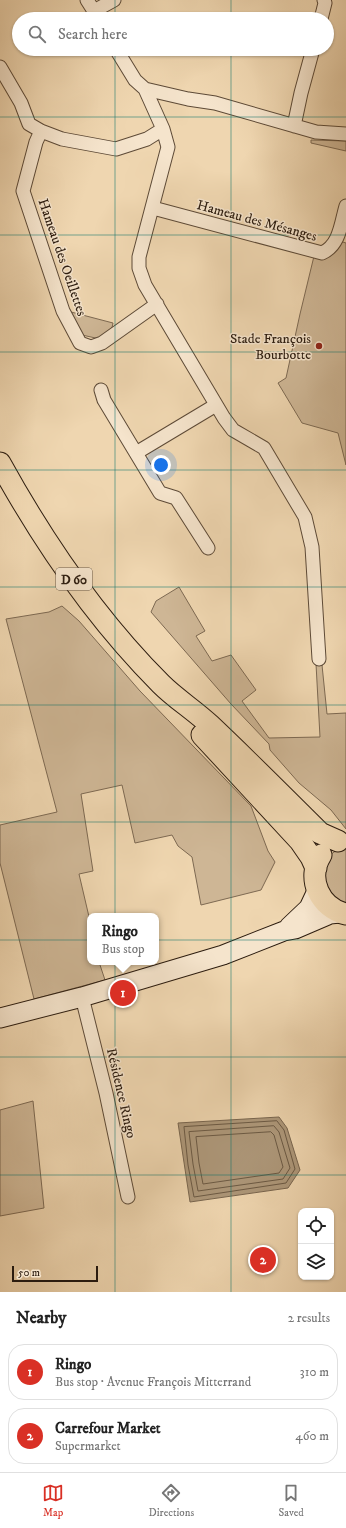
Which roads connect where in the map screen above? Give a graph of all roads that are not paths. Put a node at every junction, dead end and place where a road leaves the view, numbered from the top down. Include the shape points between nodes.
1 (114, 0) edge
2 (324, 0) edge
3 (93, 10) edge
4 (323, 12) edge
5 (120, 56) edge
6 (310, 56) edge
7 (0, 67) edge
8 (145, 88) junction
9 (294, 126) junction
10 (163, 129) junction
11 (41, 132) junction
12 (346, 134) edge
13 (346, 206) edge
14 (153, 208) junction
15 (157, 304) junction
16 (100, 390) dead end
17 (216, 405) junction
18 (136, 453) junction
19 (0, 463) edge
20 (208, 548) dead end
21 (319, 659) dead end
22 (162, 685) junction
23 (342, 840) edge
24 (316, 868) junction
25 (317, 891) junction
26 (343, 913) edge
27 (284, 931) junction
28 (82, 997) junction
29 (0, 1018) edge
30 (128, 1197) dead end

1 - 3 street
2 - 4 street
5 - 8 street via 135,80
6 - 9 street
7 - 11 street via 21,103 29,124
8 - 9 street via 215,103
8 - 10 street
9 - 12 street via 316,132
10 - 11 street via 147,139 116,149 62,139
10 - 14 street via 168,147
11 - 15 street, Hameau des Oeillettes via 23,191 63,311 80,343 91,347 102,343
13 - 14 street, Hameau des Mésanges via 336,240 332,247 322,253
14 - 15 street via 141,247 139,268
15 - 17 street
16 - 18 street
17 - 18 street
17 - 21 street via 233,430 264,448 305,517 312,547
18 - 20 street via 160,493 176,498
19 - 22 main road, D 60 via 63,563 126,646
22 - 23 main road, D 60 via 209,724 320,833
22 - 24 main road, D 60 via 186,718 230,768 300,841
23 - 24 main road via 324,852
24 - 25 main road
25 - 26 main road via 324,902
25 - 27 main road via 309,908
26 - 27 main road via 330,914
27 - 28 main road via 223,955
28 - 29 main road
28 - 30 street, Résidence Ringo

